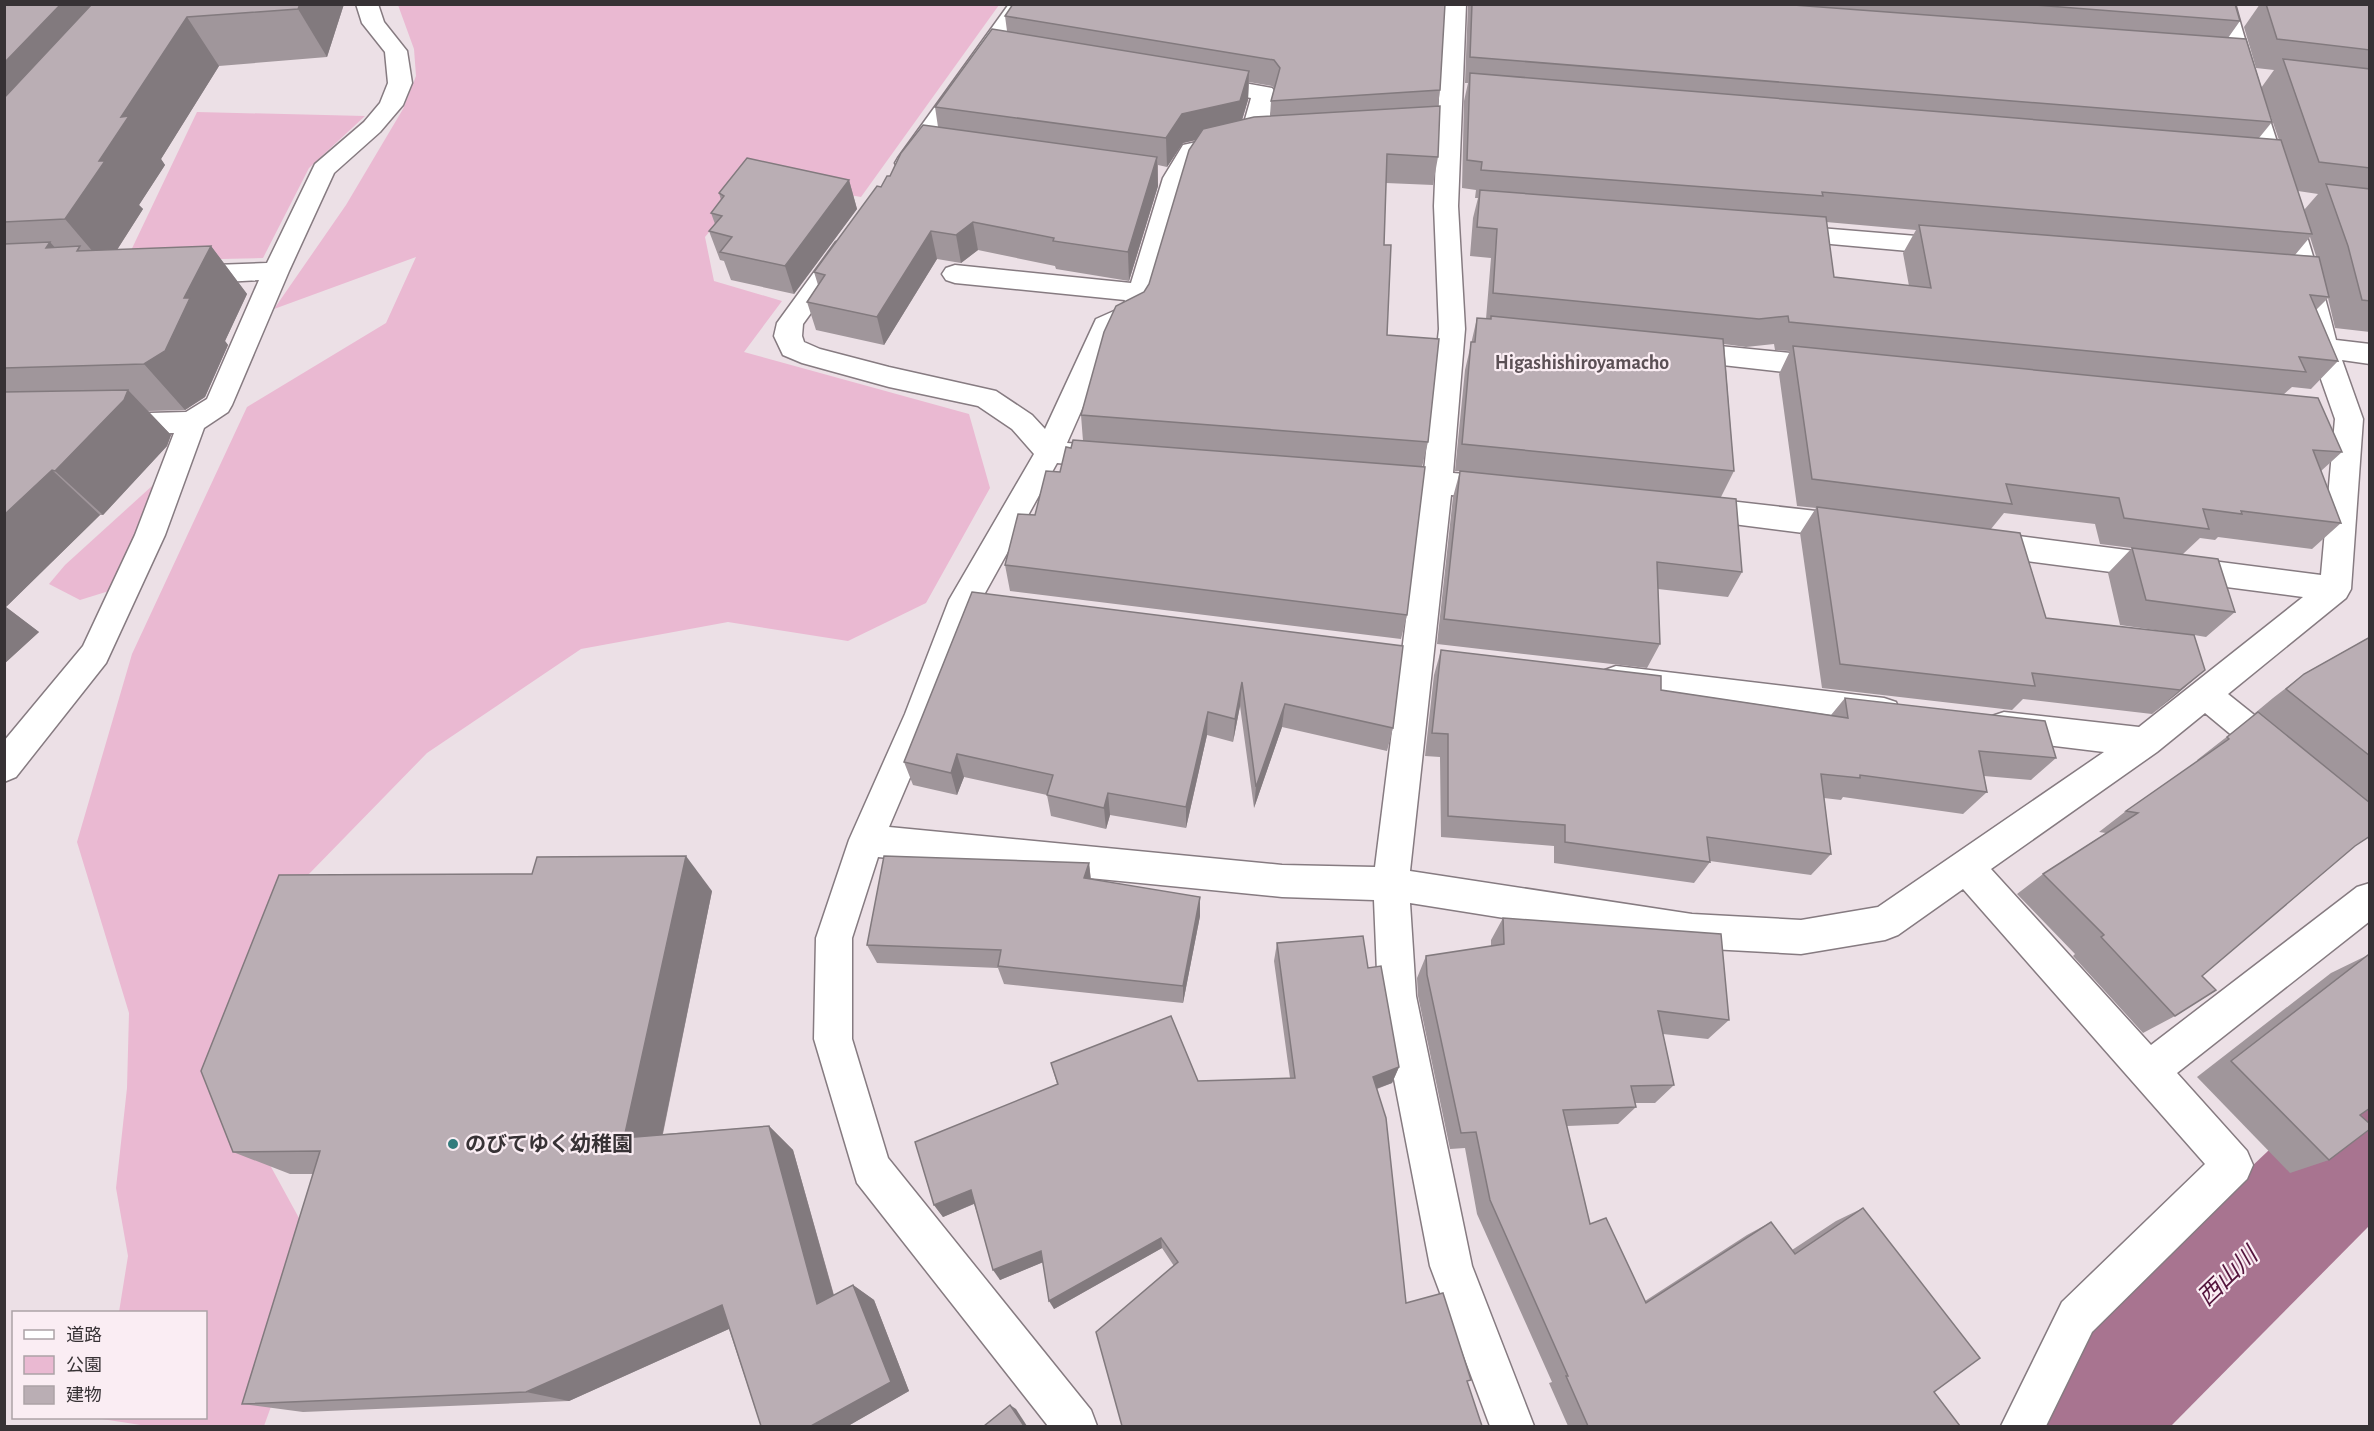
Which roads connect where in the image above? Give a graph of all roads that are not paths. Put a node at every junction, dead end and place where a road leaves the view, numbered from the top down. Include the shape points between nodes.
1 (367, 4) edge
2 (1020, 4) edge
3 (2224, 4) edge
4 (1454, 14) edge
5 (1431, 20) edge
6 (1184, 80) edge
7 (1451, 91) junction
8 (1474, 93) edge
9 (1449, 124) junction
10 (1368, 129) edge
11 (894, 181) edge
12 (859, 228) edge
13 (1757, 231) edge
14 (1972, 248) edge
15 (276, 271) junction
16 (955, 274) dead end
17 (158, 276) edge
18 (1142, 293) junction
19 (2324, 348) junction
20 (1653, 349) edge
21 (2370, 354) edge
22 (1853, 369) edge
23 (192, 422) junction
24 (87, 425) edge
25 (1049, 452) junction
26 (1132, 459) edge
27 (1356, 476) edge
28 (1438, 482) junction
29 (1532, 491) edge
30 (1661, 504) edge
31 (1873, 530) edge
32 (1956, 540) edge
33 (2335, 589) junction
34 (965, 600) junction
35 (1000, 604) edge
36 (1383, 652) edge
37 (1429, 658) junction
38 (1582, 676) edge
39 (2205, 694) junction
40 (1910, 715) edge
41 (1981, 723) edge
42 (2145, 742) junction
43 (4, 767) edge
44 (2296, 770) edge
45 (866, 840) junction
46 (1967, 867) junction
47 (1391, 884) junction
48 (2370, 899) edge
49 (2149, 1071) junction
50 (1075, 1426) edge
51 (1512, 1426) edge
52 (2023, 1426) edge

1 - 15 street via 373,23 396,51 400,83 391,105 372,127 324,169
2 - 11 street via 1001,49 933,145
3 - 19 street via 2241,66 2258,158 2294,202 2295,274
4 - 5 street
4 - 7 street
6 - 18 street via 1264,93 1263,136 1192,150 1163,177
7 - 8 street
7 - 9 street
9 - 10 street
9 - 28 street via 1464,330
12 - 25 street via 790,323 788,336 793,348 889,377 987,398 1022,422
13 - 14 street
15 - 17 street
15 - 23 street via 218,405
16 - 18 street
18 - 25 street via 1135,312 1105,326
19 - 21 street
19 - 33 street via 2337,418
20 - 22 street
23 - 24 street
23 - 43 street via 150,535 95,654
25 - 26 street
25 - 34 street
27 - 28 street
28 - 29 street
28 - 37 street
30 - 31 street
32 - 33 street
33 - 39 street
34 - 35 street
34 - 45 street
36 - 37 street
37 - 47 street
38 - 40 street
39 - 42 street
39 - 44 street
41 - 42 street
42 - 46 street
45 - 47 street via 1282,881
45 - 50 street via 834,938 833,1039 871,1169
46 - 47 street via 1885,923 1801,937 1692,932
46 - 49 street
47 - 51 street via 1397,996 1451,1266
48 - 49 street
49 - 52 street via 2233,1165 2077,1317

